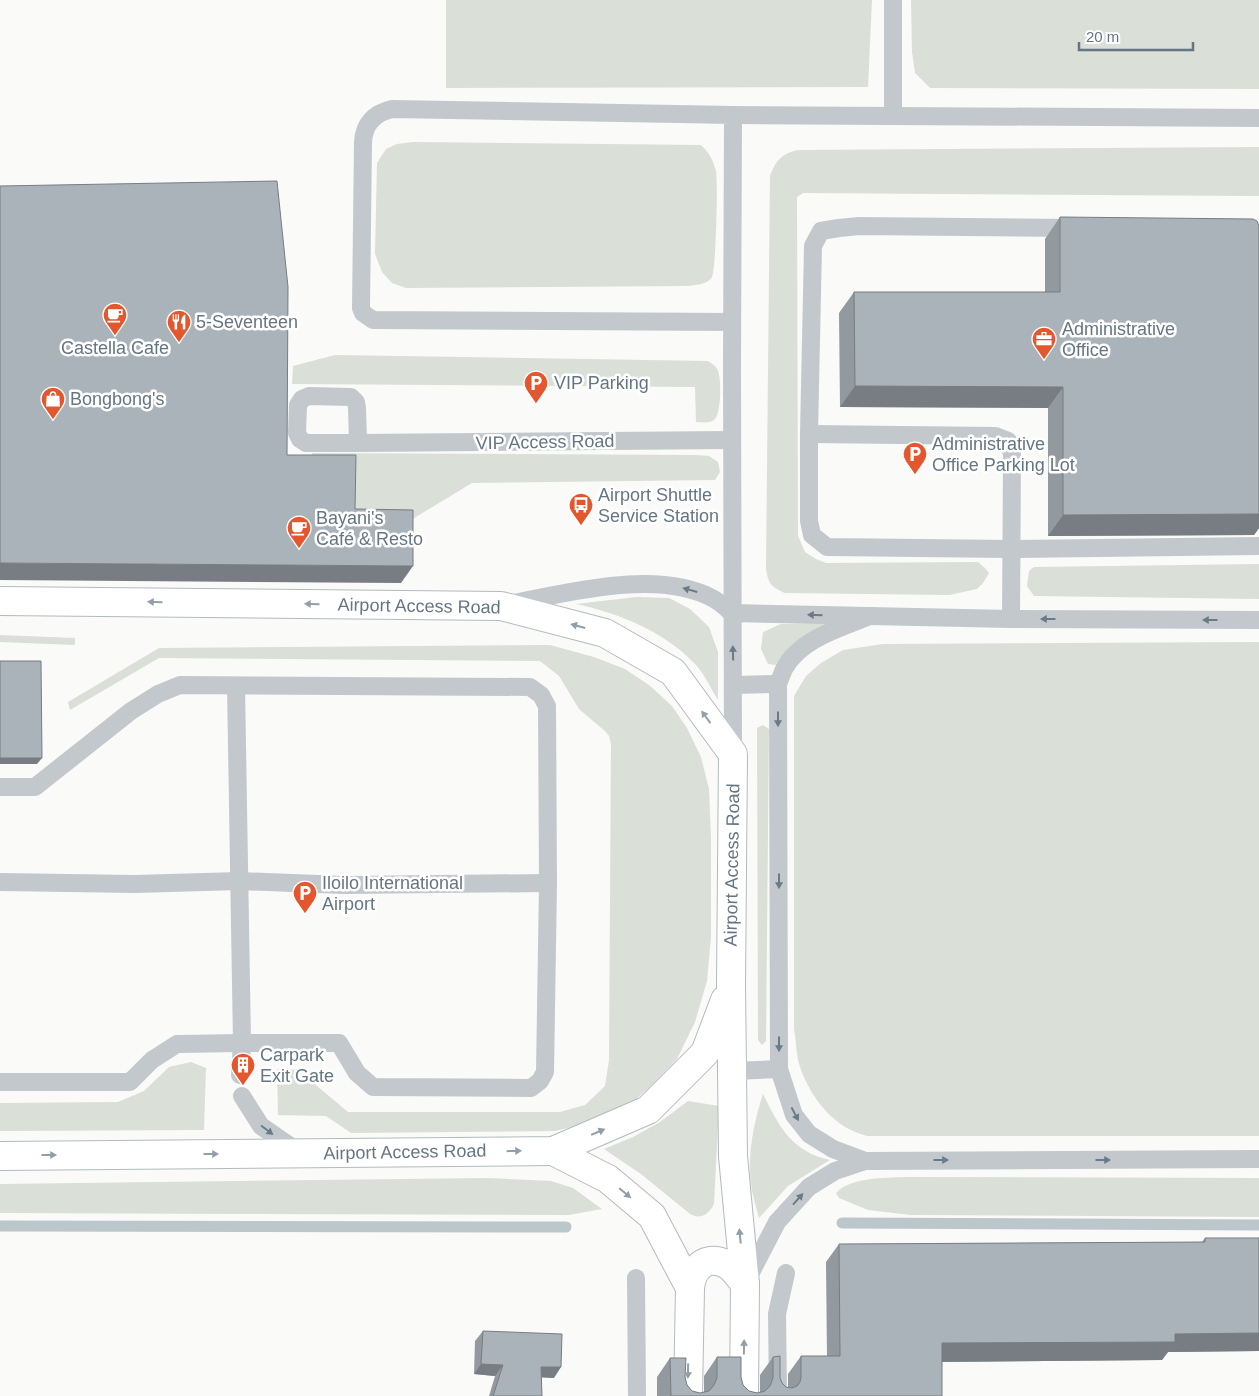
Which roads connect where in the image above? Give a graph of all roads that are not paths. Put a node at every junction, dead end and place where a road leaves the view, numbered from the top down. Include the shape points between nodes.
1 (893, 0) edge
2 (733, 115) junction
3 (893, 116) junction
4 (1259, 118) edge
5 (1094, 229) edge
6 (732, 322) junction
7 (809, 434) junction
8 (732, 440) junction
9 (358, 443) dead end
10 (1259, 546) edge
11 (1011, 549) junction
12 (0, 601) edge
13 (501, 606) junction
14 (732, 613) junction
15 (870, 616) junction
16 (1011, 619) junction
17 (1259, 620) edge
18 (778, 684) junction
19 (733, 685) junction
20 (236, 686) junction
21 (733, 754) junction
22 (0, 787) edge
23 (239, 881) junction
24 (0, 882) edge
25 (548, 883) junction
26 (730, 984) junction
27 (242, 1043) junction
28 (779, 1069) junction
29 (732, 1071) junction
30 (240, 1075) dead end
31 (0, 1082) edge
32 (242, 1096) dead end
33 (553, 1151) junction
34 (301, 1154) junction
35 (0, 1156) edge
36 (1259, 1159) edge
37 (865, 1161) junction
38 (786, 1273) dead end
39 (636, 1278) dead end
40 (745, 1284) junction
41 (690, 1288) junction
42 (637, 1396) edge
43 (688, 1396) edge
44 (744, 1396) edge
45 (778, 1396) edge

1 - 3 lane
2 - 3 lane
2 - 6 lane
2 - 6 lane via 392,109 377,114 365,127 363,142 361,308 368,318 378,321
3 - 4 lane
5 - 7 lane via 859,226 821,231 813,246
6 - 8 lane
7 - 11 lane via 810,528 812,535 827,547
7 - 11 lane via 995,436 1008,441 1012,454
8 - 9 lane, VIP Access Road
8 - 14 lane
10 - 11 lane
11 - 16 lane
13 -> 12 main road, Airport Access Road
14 -> 13 lane via 696,591 676,586 630,584
21 -> 13 main road, Airport Access Road via 673,672 606,634
15 -> 14 lane
19 -> 14 lane
15 - 16 lane
15 - 18 lane via 806,645 784,669
17 -> 16 lane
18 - 19 lane
18 -> 28 lane
19 - 21 lane
20 - 22 lane via 180,685 158,694 131,711 34,788
20 - 23 lane
20 - 25 lane via 530,687 541,695 547,706
21 - 26 main road, Airport Access Road
23 - 24 lane via 135,884
23 - 25 lane via 344,885
23 - 27 lane
25 - 27 lane via 545,1072 532,1088 373,1087 357,1073 339,1043
26 - 29 main road, Airport Access Road
33 -> 26 main road, Airport Access Road via 648,1110 705,1053
27 - 30 lane
27 - 31 lane via 177,1044 152,1060 130,1082
28 - 29 lane
28 -> 37 lane via 794,1115 809,1134 833,1149
40 -> 29 main road, Airport Access Road via 733,1156
32 -> 34 lane via 261,1126
34 -> 33 main road, Airport Access Road
33 -> 41 main road via 608,1178 652,1216
35 -> 34 main road, Airport Access Road
37 -> 36 lane
40 -> 37 lane via 777,1222 809,1187 834,1171
38 - 45 lane via 777,1314
39 - 42 lane
40 - 41 main road via 731,1268 714,1261 702,1264 693,1273
44 -> 40 main road, Airport Access Road
41 -> 43 main road

